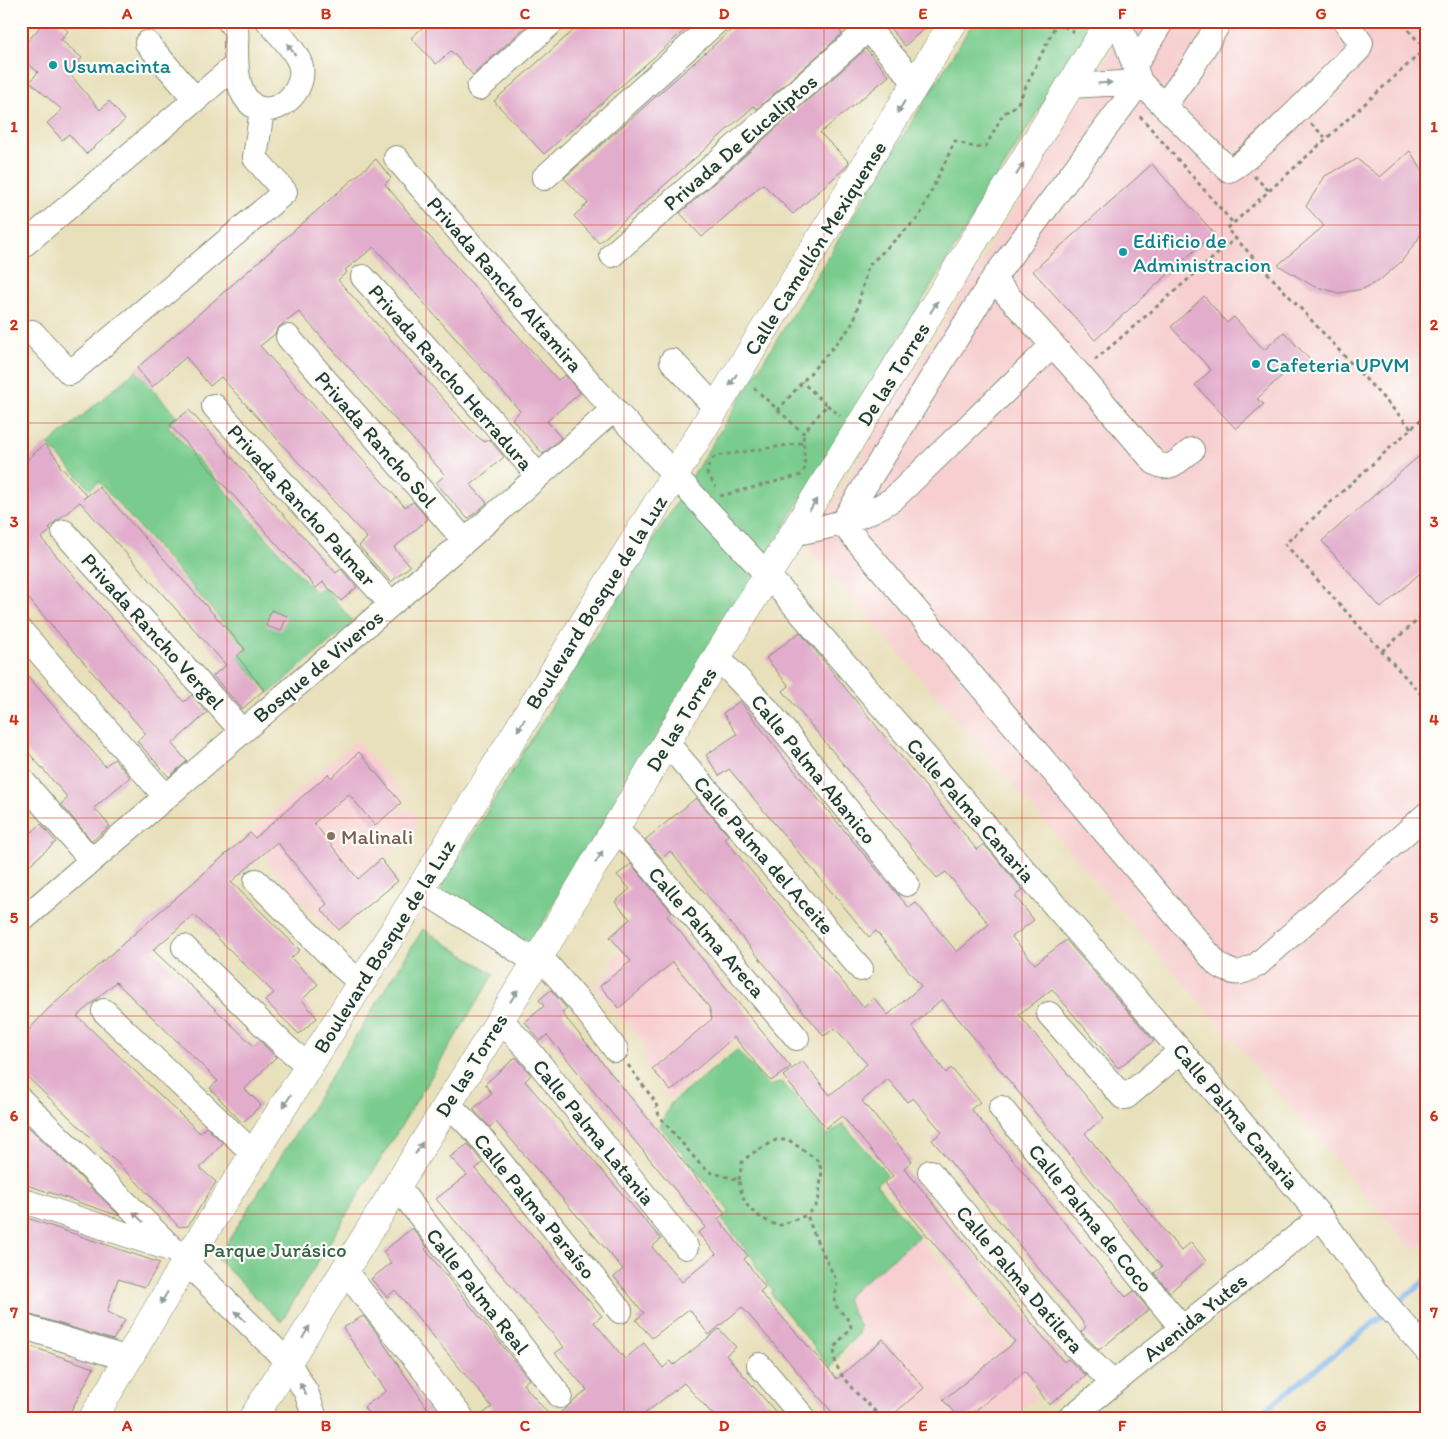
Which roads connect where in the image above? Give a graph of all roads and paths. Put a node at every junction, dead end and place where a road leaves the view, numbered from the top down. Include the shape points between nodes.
1 (229, 21) edge
2 (268, 21) edge
3 (553, 21) edge
4 (717, 21) edge
5 (954, 21) edge
6 (1110, 21) edge
7 (1119, 21) edge
8 (1162, 21) edge
9 (1220, 21) edge
10 (1344, 21) edge
11 (1412, 21) edge
12 (1057, 22) edge
13 (865, 25) edge
14 (147, 43) dead end
15 (236, 65) junction
16 (1134, 82) junction
17 (916, 83) junction
18 (1070, 86) junction
19 (479, 88) dead end
20 (196, 100) junction
21 (1164, 106) junction
22 (262, 109) junction
23 (396, 158) dead end
24 (544, 178) dead end
25 (1233, 223) junction
26 (1236, 238) junction
27 (21, 247) edge
28 (612, 255) dead end
29 (363, 277) dead end
30 (993, 279) junction
31 (32, 332) dead end
32 (288, 337) dead end
33 (1053, 345) junction
34 (672, 361) dead end
35 (738, 372) junction
36 (1079, 374) junction
37 (802, 382) junction
38 (214, 406) dead end
39 (716, 408) junction
40 (614, 409) junction
41 (778, 410) junction
42 (1427, 414) edge
43 (1411, 428) junction
44 (803, 433) junction
45 (802, 443) junction
46 (1192, 450) dead end
47 (674, 475) junction
48 (538, 476) junction
49 (722, 496) junction
50 (699, 502) junction
51 (728, 502) dead end
52 (842, 523) junction
53 (64, 532) dead end
54 (796, 533) junction
55 (466, 541) junction
56 (767, 575) junction
57 (390, 604) junction
58 (1427, 612) edge
59 (21, 631) edge
60 (1382, 651) junction
61 (717, 657) junction
62 (1427, 701) edge
63 (242, 730) junction
64 (666, 742) junction
65 (21, 779) edge
66 (166, 797) junction
67 (1427, 814) edge
68 (616, 829) junction
69 (91, 860) junction
70 (256, 881) dead end
71 (907, 884) dead end
72 (420, 889) junction
73 (21, 921) edge
74 (184, 947) dead end
75 (538, 958) junction
76 (861, 969) dead end
77 (361, 983) junction
78 (104, 1011) dead end
79 (1049, 1014) dead end
80 (500, 1019) junction
81 (797, 1038) dead end
82 (616, 1050) joint
83 (1181, 1051) junction
84 (309, 1066) junction
85 (21, 1100) edge
86 (447, 1103) junction
87 (1001, 1108) dead end
88 (254, 1154) junction
89 (930, 1172) dead end
90 (739, 1180) junction
91 (396, 1185) junction
92 (21, 1200) edge
93 (807, 1215) junction
94 (1321, 1217) junction
95 (686, 1248) dead end
96 (178, 1256) junction
97 (344, 1270) junction
98 (620, 1311) dead end
99 (21, 1326) edge
100 (1181, 1327) junction
101 (1417, 1332) edge
102 (128, 1359) junction
103 (288, 1362) junction
104 (759, 1365) dead end
105 (1113, 1384) junction
106 (560, 1396) dead end
107 (93, 1418) edge
108 (253, 1418) edge
109 (315, 1418) edge
110 (462, 1418) edge
111 (804, 1418) edge
112 (882, 1418) edge
113 (1070, 1418) edge

1 - 15 street via 236,31
22 -> 2 street via 278,107 294,96 302,82 300,62
3 - 19 street
4 - 24 street
5 - 17 main road, Calle Camellón Mexiquense
6 - 18 main road, De las Torres
7 - 16 street
8 - 16 street
9 - 21 street
10 - 21 street via 1361,43 1358,49 1232,170 1225,168
11 - 25 path via 1403,24 1425,49
12 - 37 path via 1017,105 1002,114 986,146 976,148 955,141 919,216 868,266 854,320
13 - 17 street
13 - 28 street, Privada De Eucaliptos
14 - 20 street
15 - 20 street
15 - 22 street via 240,85 249,102
18 -> 16 street
16 - 21 street
16 - 25 path
16 - 30 street
17 -> 35 main road, Calle Camellón Mexiquense
54 -> 18 main road, De las Torres
20 - 27 street
22 - 31 street via 255,158 285,192 70,373
23 - 40 street, Privada Rancho Altamira
25 - 26 path via 1227,229
26 - 36 path
26 - 43 path
29 - 48 street, Privada Rancho Herradura
30 - 33 street
30 - 52 street
32 - 55 street, Privada Rancho Sol
33 - 36 street
33 - 52 street via 893,499 874,511
34 - 39 street
35 -> 39 main road, Calle Camellón Mexiquense
35 - 41 path
36 - 46 street via 1162,468 1170,467
37 - 41 path
37 - 44 path via 827,405
38 - 57 street, Privada Rancho Palmar
39 - 47 main road, Calle Camellón Mexiquense
40 - 47 street, Calle Palma Canaria
40 - 48 street, Bosque de Viveros
41 - 44 path
42 - 43 path
43 - 60 path via 1285,544
44 - 45 path
45 - 49 path via 805,468 801,475
45 - 49 path via 716,456 710,460 707,474
47 - 50 street, Calle Palma Canaria
47 -> 72 main road, Boulevard Bosque de la Luz
48 - 55 street, Bosque de Viveros
49 - 50 path
49 - 51 path
50 - 56 street, Calle Palma Canaria
52 - 54 street
52 - 67 street via 1218,965 1232,974 1257,966
53 - 63 street, Privada Rancho Vergel
54 - 56 main road, De las Torres
55 - 57 street, Bosque de Viveros
56 - 61 main road, De las Torres
56 - 83 street, Calle Palma Canaria
57 - 63 street, Bosque de Viveros
58 - 60 path
59 - 66 street
60 - 62 path
61 - 64 main road, De las Torres
61 - 71 street, Calle Palma Abanico via 766,708
63 - 66 street, Bosque de Viveros
64 - 68 main road, De las Torres
64 - 76 street, Calle Palma del Aceite
65 - 69 street
66 - 69 street, Bosque de Viveros
75 -> 68 main road, De las Torres
68 - 81 street, Calle Palma Areca
69 - 73 street, Bosque de Viveros
70 - 77 street
72 - 75 street
72 - 77 main road, Boulevard Bosque de la Luz
74 - 84 street
80 -> 75 main road, De las Torres
75 - 82 street via 582,1005
77 - 84 main road, Boulevard Bosque de la Luz
78 - 88 street
79 - 83 street via 1122,1097
80 - 86 main road, De las Torres
80 - 95 street, Calle Palma Latania via 527,1048
82 - 90 path via 650,1092 659,1116 699,1163 709,1172
83 - 94 street, Calle Palma Canaria
84 -> 88 main road, Boulevard Bosque de la Luz
96 -> 85 street
91 -> 86 main road, De las Torres
86 - 98 street, Calle Palma Paraíso via 477,1133
87 - 100 street, Calle Palma de Coco
88 - 96 main road, Boulevard Bosque de la Luz
89 - 105 street, Calle Palma Datilera via 1075,1346
90 - 93 path via 741,1198 765,1220 778,1226
90 - 93 path via 742,1162 751,1154 776,1140 789,1140 817,1160 822,1171 818,1203
91 - 97 main road, De las Torres
91 - 106 street, Calle Palma Real
92 - 96 street
93 - 112 path via 837,1282 834,1304 851,1327 836,1347 834,1361 838,1372
94 - 100 street, Avenida Yutes
94 - 101 street, Calle Palma Canaria via 1378,1295
96 -> 102 main road, Boulevard Bosque de la Luz
103 -> 96 street
103 -> 97 main road, De las Torres
97 - 110 street
99 - 102 street
100 - 105 street, Avenida Yutes
102 - 107 main road, Boulevard Bosque de la Luz
103 - 108 main road, De las Torres
109 -> 103 street via 306,1392
104 - 111 street
105 - 113 street, Avenida Yutes

